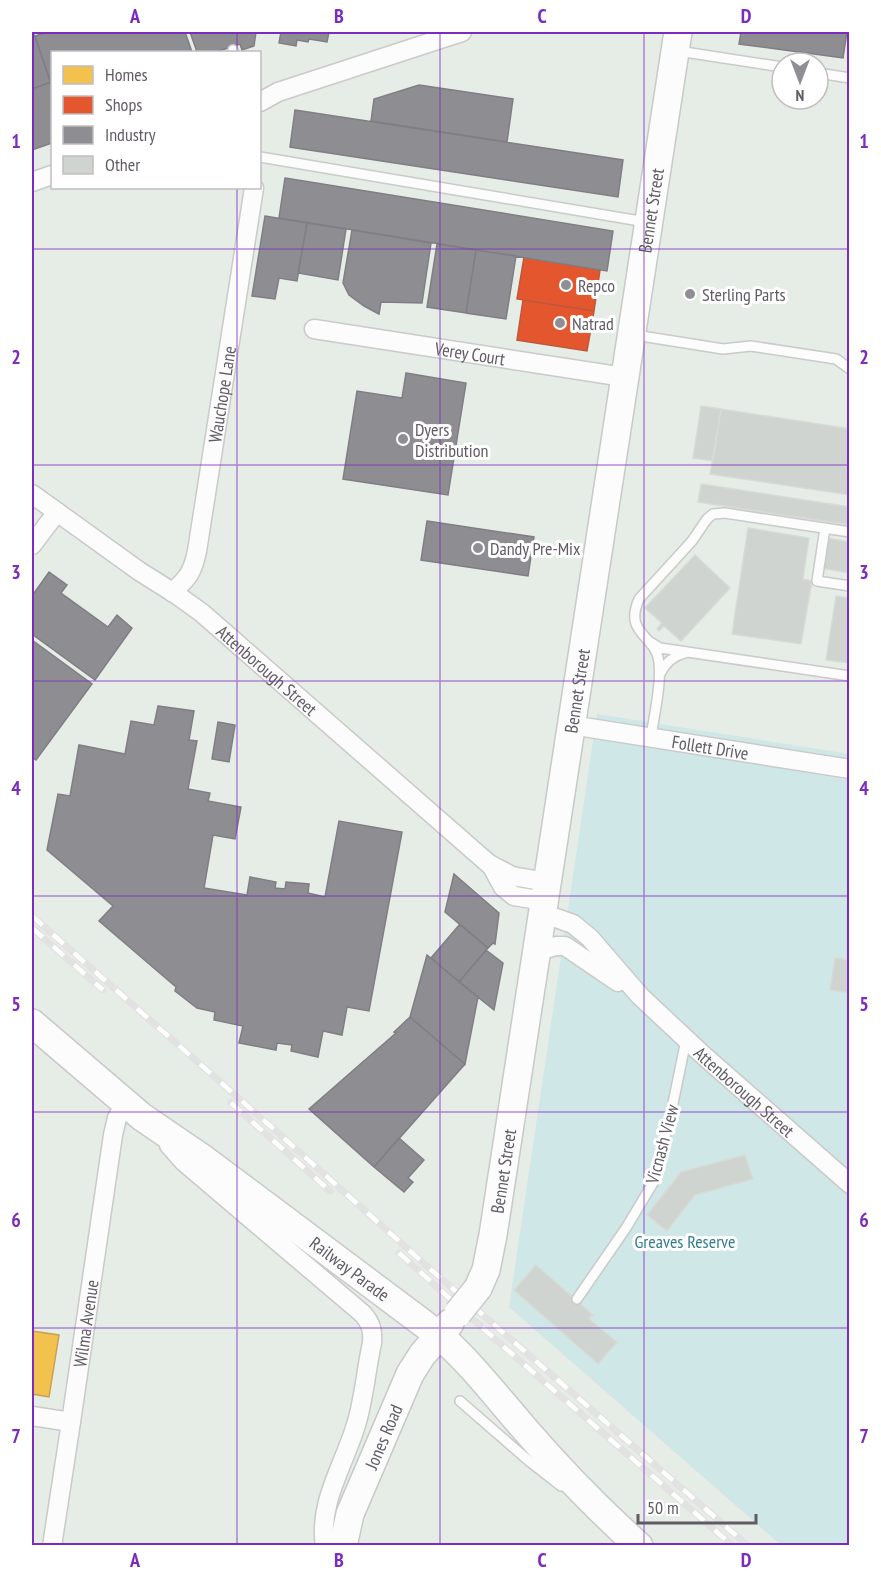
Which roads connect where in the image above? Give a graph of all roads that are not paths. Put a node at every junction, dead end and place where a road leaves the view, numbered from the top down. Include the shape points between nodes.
1 (462, 32) edge
2 (676, 41) edge
3 (770, 64) edge
4 (830, 75) edge
5 (849, 78) edge
6 (261, 101) edge
7 (261, 157) edge
8 (51, 175) edge
9 (32, 182) edge
10 (254, 189) edge
11 (648, 222) junction
12 (314, 328) dead end
13 (631, 334) junction
14 (849, 369) edge
15 (624, 377) junction
16 (32, 494) edge
17 (57, 512) junction
18 (825, 528) junction
19 (849, 532) edge
20 (32, 545) edge
21 (849, 586) edge
22 (172, 592) junction
23 (642, 634) junction
24 (692, 653) junction
25 (849, 676) edge
26 (659, 679) junction
27 (571, 724) junction
28 (651, 737) junction
29 (849, 769) edge
30 (544, 899) junction
31 (536, 952) junction
32 (640, 996) junction
33 (32, 1023) edge
34 (686, 1040) junction
35 (134, 1110) junction
36 (849, 1184) edge
37 (577, 1299) dead end
38 (440, 1336) junction
39 (460, 1401) dead end
40 (32, 1416) edge
41 (71, 1422) junction
42 (630, 1537) edge
43 (52, 1545) edge
44 (325, 1545) edge
45 (343, 1545) edge

1 - 6 street via 278,92
2 - 3 lane
2 - 11 main road, Bennet Street
4 - 5 lane
7 - 11 lane
8 - 9 street
10 - 22 street, Wauchope Lane via 197,551 189,575
11 - 13 main road, Bennet Street
12 - 15 street, Verey Court
13 - 14 lane via 723,350 751,346 836,359
13 - 15 main road, Bennet Street
15 - 27 main road, Bennet Street
16 - 17 street, Attenborough Street
17 - 20 street
17 - 22 street, Attenborough Street
18 - 19 lane
18 - 21 lane via 817,580
18 - 23 lane via 712,514 638,601 636,619
22 - 30 street, Attenborough Street via 202,613 489,864 503,887 520,898
23 - 24 lane via 657,647
23 - 26 lane via 657,652
24 - 25 lane
24 - 26 lane via 669,661
26 - 28 lane
27 - 28 street, Follett Drive
27 - 30 main road, Bennet Street
28 - 29 street, Follett Drive
30 - 31 main road, Bennet Street
30 - 32 street, Attenborough Street via 564,920 590,938
31 - 32 street, Attenborough Street via 565,946
31 - 38 main road, Bennet Street, bridge via 486,1270 478,1288
32 - 34 street, Attenborough Street
33 - 35 main road, Railway Parade
34 - 36 street, Attenborough Street
34 - 37 lane, Vicnash View via 653,1183
35 - 38 main road, Railway Parade
35 - 41 street, Wilma Avenue via 119,1112 114,1128
35 - 44 street via 184,1162 363,1314 371,1326 372,1343 356,1424 329,1495
38 - 42 main road, Railway Parade via 476,1371 570,1479
38 - 45 main road, Jones Road via 415,1365 401,1392 350,1514
39 - 42 lane via 544,1473
40 - 41 street
41 - 43 street, Wilma Avenue

